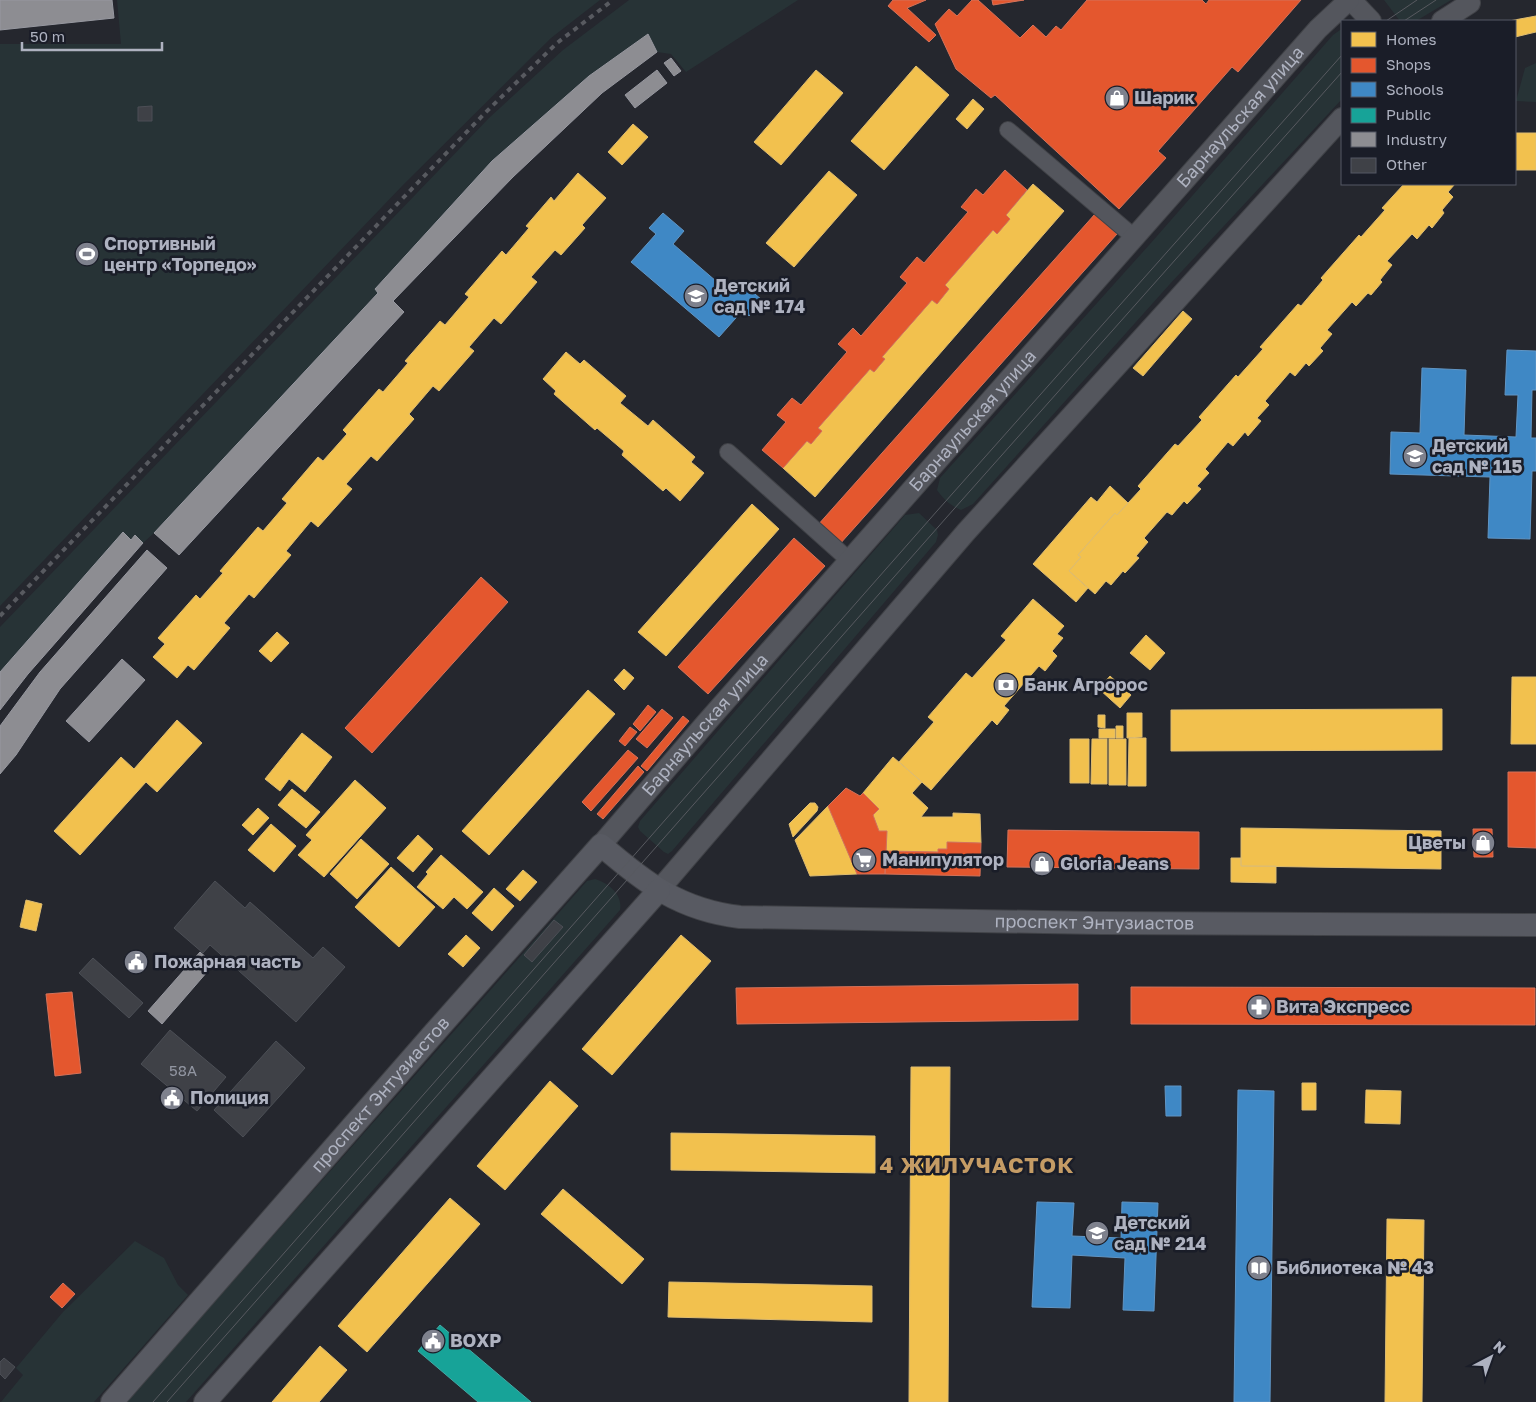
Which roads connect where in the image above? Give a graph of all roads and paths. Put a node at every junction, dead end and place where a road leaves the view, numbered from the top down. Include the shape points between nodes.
1 (1350, 0) edge
2 (1473, 1) edge
3 (1370, 20) edge
4 (1444, 20) edge
5 (1341, 119) edge
6 (1008, 130) dead end
7 (1134, 237) junction
8 (728, 452) dead end
9 (850, 561) junction
10 (601, 845) junction
11 (659, 890) junction
12 (1536, 925) edge
13 (112, 1402) edge
14 (205, 1402) edge

1 - 3 street
1 - 7 street, Барнаульская улица via 1318,29
2 - 4 street
5 - 11 street via 966,532
6 - 7 street
7 - 9 street, Барнаульская улица
8 - 9 street
9 - 10 street, Барнаульская улица
10 - 11 main road, проспект Энтузиастов
10 - 13 main road, проспект Энтузиастов
11 - 12 main road, проспект Энтузиастов via 722,915 748,917
11 - 14 main road

